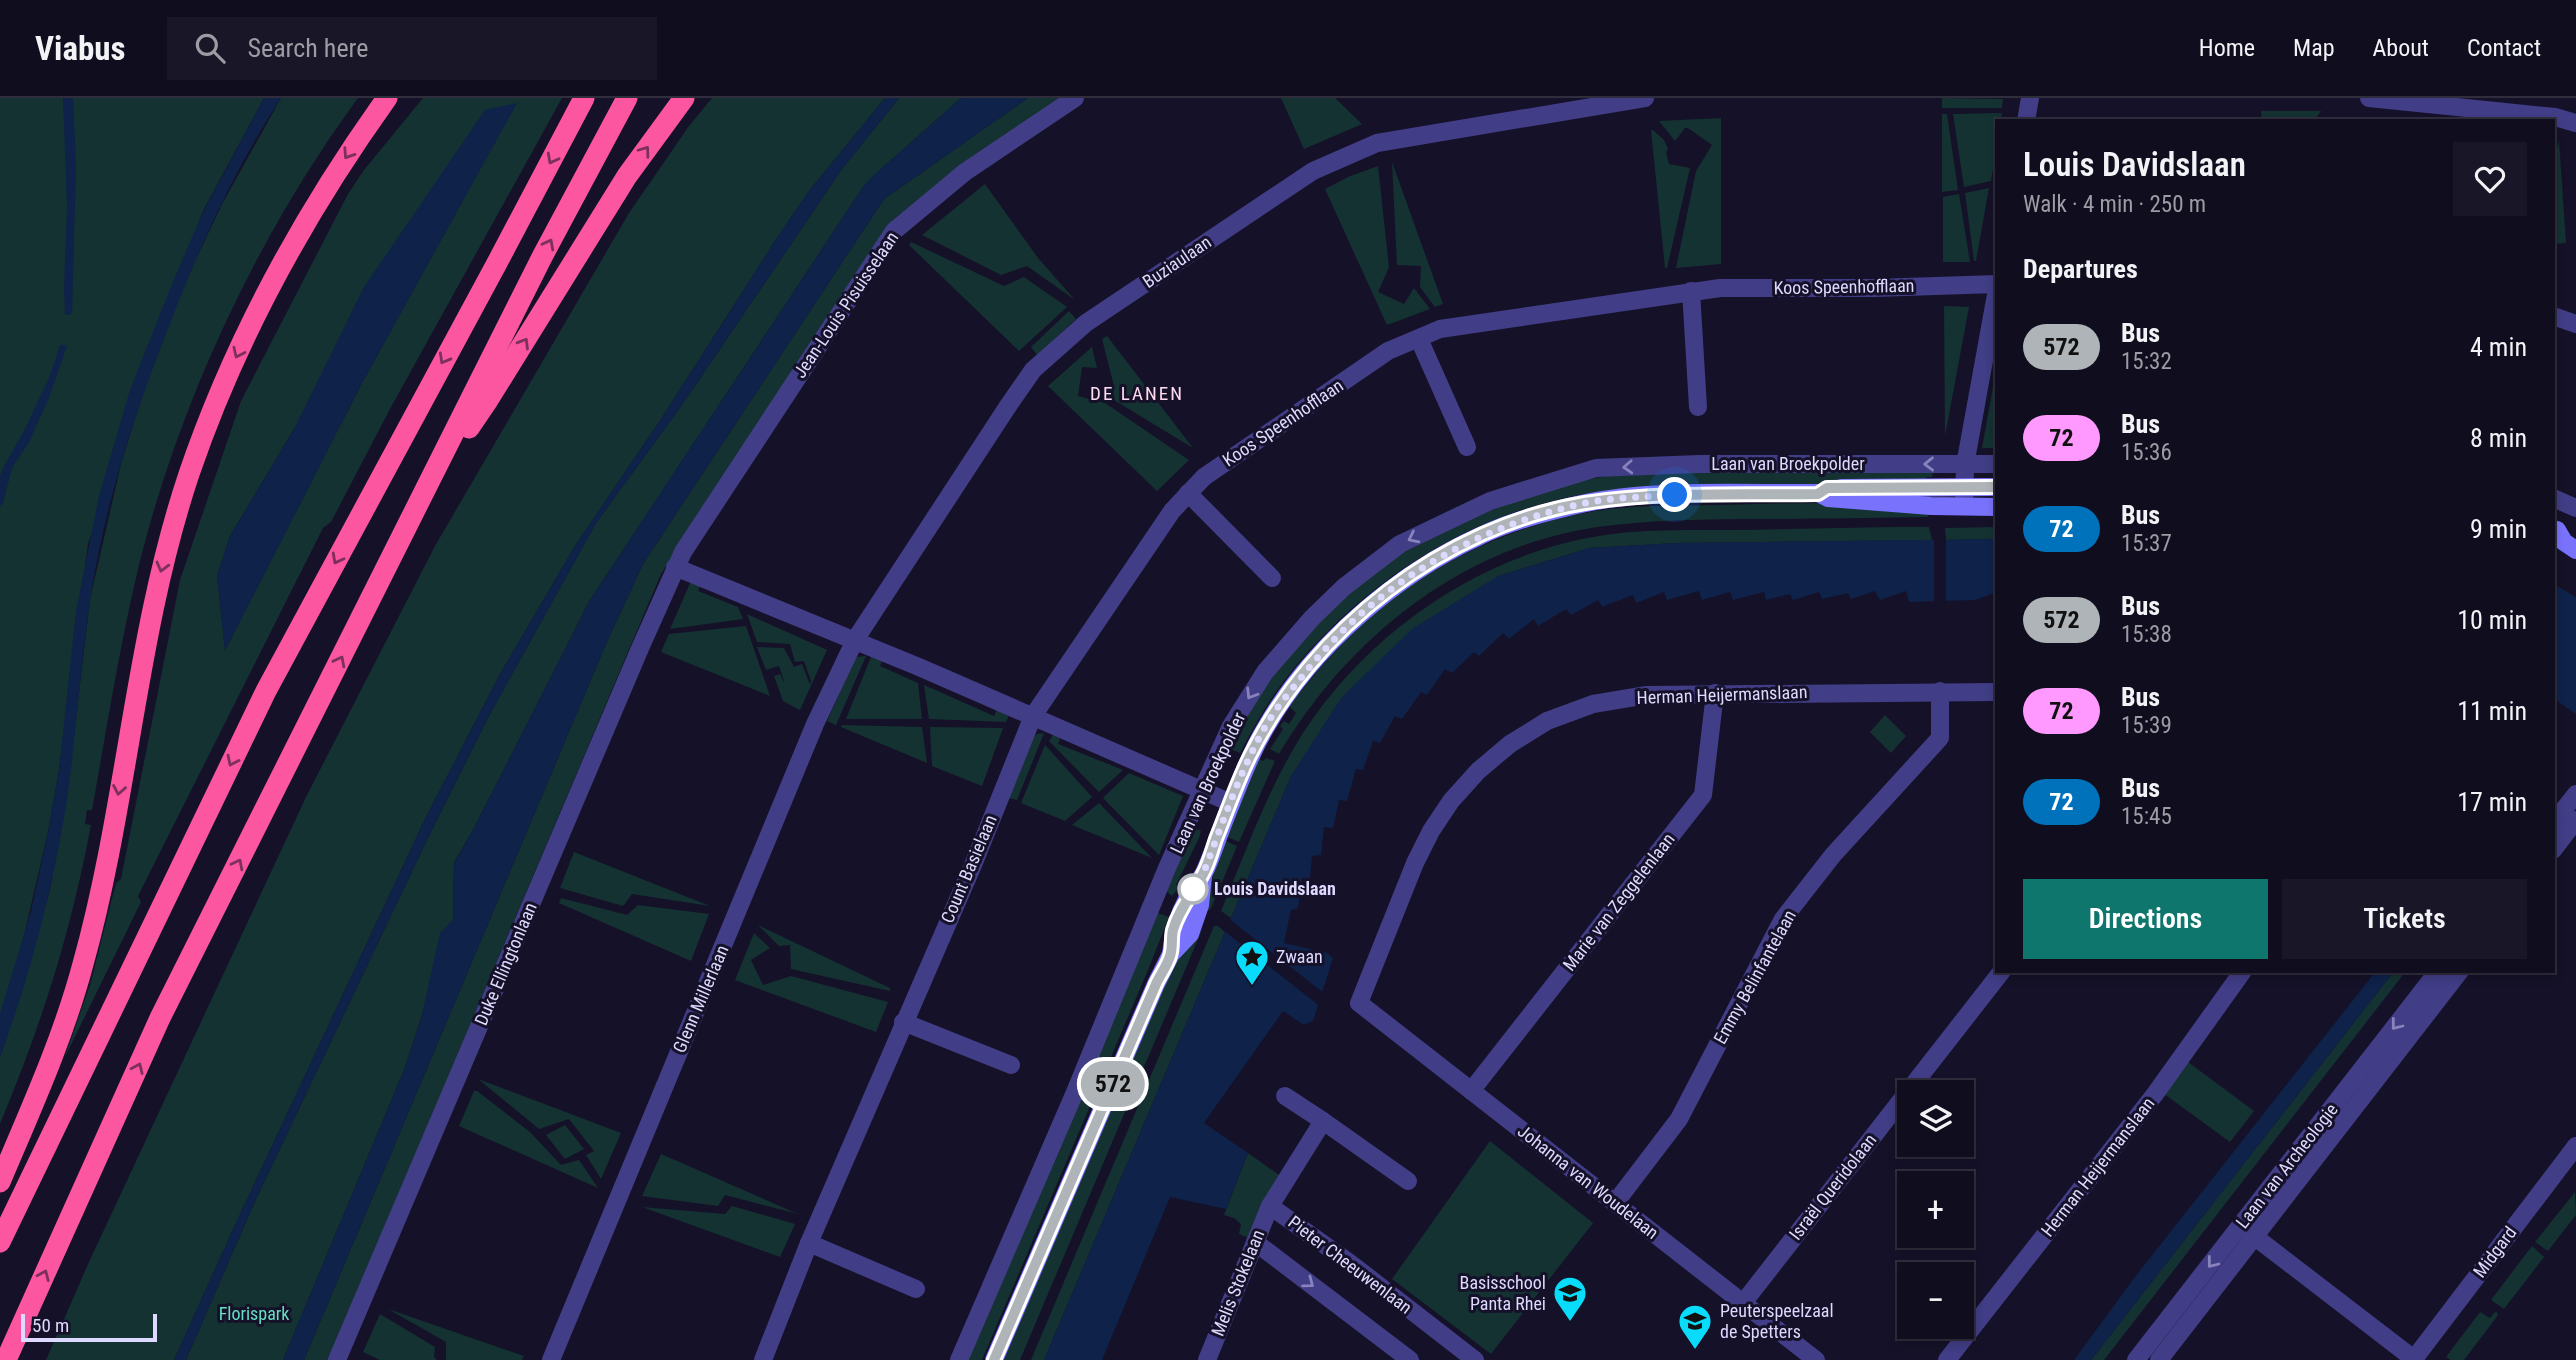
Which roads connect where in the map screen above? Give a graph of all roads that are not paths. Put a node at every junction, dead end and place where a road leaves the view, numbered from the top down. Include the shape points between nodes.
1 (387, 98) edge
2 (583, 98) edge
3 (627, 98) edge
4 (684, 98) edge
5 (1075, 98) edge
6 (1645, 98) edge
7 (2029, 98) edge
8 (2369, 98) edge
9 (2026, 119) edge
10 (2576, 123) edge
11 (1995, 287) edge
12 (1691, 291) junction
13 (1995, 298) edge
14 (2555, 317) edge
15 (2576, 324) edge
16 (1419, 338) junction
17 (1698, 407) dead end
18 (1467, 447) dead end
19 (1965, 464) junction
20 (1995, 464) edge
21 (431, 481) junction
22 (1964, 487) junction
23 (1995, 487) edge
24 (1188, 494) junction
25 (1818, 494) junction
26 (2555, 499) edge
27 (1964, 506) junction
28 (1995, 507) edge
29 (2576, 508) edge
30 (2555, 530) edge
31 (2576, 532) edge
32 (2576, 550) edge
33 (675, 567) junction
34 (1272, 578) dead end
35 (855, 640) junction
36 (1940, 691) junction
37 (1995, 692) edge
38 (1715, 693) junction
39 (1033, 716) junction
40 (1203, 789) junction
41 (2574, 801) edge
42 (1231, 803) junction
43 (2555, 821) edge
44 (2576, 821) edge
45 (2555, 847) edge
46 (2000, 973) edge
47 (2242, 973) edge
48 (2437, 973) edge
49 (2458, 973) edge
50 (1359, 1003) joint
51 (904, 1021) junction
52 (1011, 1065) dead end
53 (1471, 1091) junction
54 (1285, 1096) dead end
55 (1323, 1121) junction
56 (2576, 1146) edge
57 (1408, 1181) dead end
58 (0, 1182) edge
59 (1615, 1203) junction
60 (1270, 1206) junction
61 (2247, 1231) junction
62 (0, 1242) edge
63 (1255, 1242) junction
64 (808, 1243) junction
65 (916, 1289) dead end
66 (1743, 1303) junction
67 (6, 1360) edge
68 (337, 1360) edge
69 (551, 1360) edge
70 (763, 1360) edge
71 (959, 1360) edge
72 (993, 1360) edge
73 (1207, 1360) edge
74 (1410, 1360) edge
75 (1475, 1360) edge
76 (1816, 1360) edge
77 (1947, 1360) edge
78 (2136, 1360) edge
79 (2159, 1360) edge
80 (2393, 1360) edge
81 (2415, 1360) edge

1 -> 58 highway via 307,218 263,299 222,387 189,475 151,616 103,883 83,965 54,1054
2 -> 62 highway via 266,691
21 -> 3 highway
21 -> 4 highway via 488,400 627,176
5 - 33 street, Jean-Louis Pisuisselaan via 965,172 894,231
6 - 35 street, Buziaulaan via 1377,143 1313,171 1086,323 1033,370
7 - 9 street
8 - 10 street
11 - 12 street, Koos Speenhofflaan
12 - 16 street, Koos Speenhofflaan via 1440,330
12 - 17 street
13 - 19 street
14 - 15 street
16 - 18 street
16 - 24 street, Koos Speenhofflaan via 1388,351 1204,477
19 - 20 street, Laan van Broekpolder
19 - 22 street
19 -> 40 street, Laan van Broekpolder via 1596,468 1490,501 1401,544 1312,618 1265,672 1231,726
67 -> 21 highway via 160,1018
22 - 23 main road, Laan van Broekpolder
22 - 25 main road, Laan van Broekpolder via 1827,488
22 - 27 street
24 - 34 street
24 - 39 street, Koos Speenhofflaan
25 - 27 main road, Laan van Broekpolder via 1899,505
25 - 42 main road, Laan van Broekpolder via 1634,497 1582,504 1481,535 1439,557 1360,615 1325,649 1267,725
26 - 29 street
27 - 28 main road, Laan van Broekpolder
30 - 31 main road
30 - 32 main road
33 - 35 street
33 - 68 street, Duke Ellingtonlaan
35 - 39 street
35 - 69 street, Glenn Millerlaan via 815,724
36 - 37 street, Herman Heijermanslaan
36 - 38 street, Herman Heijermanslaan
36 - 59 street, Emmy Belinfantelaan via 1940,738 1833,855 1783,919 1679,1119
38 - 50 street, Herman Heijermanslaan via 1647,695 1593,704 1547,721 1478,771 1431,831
38 - 53 street, Marie van Zeggelenlaan via 1703,795
39 - 40 street
39 - 51 street, Count Basielaan
40 - 42 street
40 - 71 street, Laan van Broekpolder
41 - 43 street
42 - 72 main road, Laan van Broekpolder via 1203,874 1173,930 1171,954
44 - 45 street
46 - 66 street, Israël Queridolaan
47 - 77 street, Herman Heijermanslaan via 2155,1094
48 -> 61 street, Laan van Archeologie
49 - 61 street, Laan van Archeologie
50 - 53 street, Johanna van Woudelaan
51 - 52 street
51 - 64 street, Count Basielaan
53 - 59 street, Johanna van Woudelaan
54 - 55 street
55 - 57 street
55 - 60 street, Pieter Cheeuwenlaan
56 - 81 street, Midgard
59 - 66 street, Johanna van Woudelaan
60 - 63 street, Melis Stokelaan
60 - 75 street, Pieter Cheeuwenlaan
61 -> 78 street, Laan van Archeologie
61 - 79 street, Laan van Archeologie
61 - 81 street
63 - 73 street, Melis Stokelaan
63 -> 74 street
64 - 65 street
64 - 70 street, Count Basielaan
66 - 76 street, Johanna van Woudelaan
80 - 81 street

